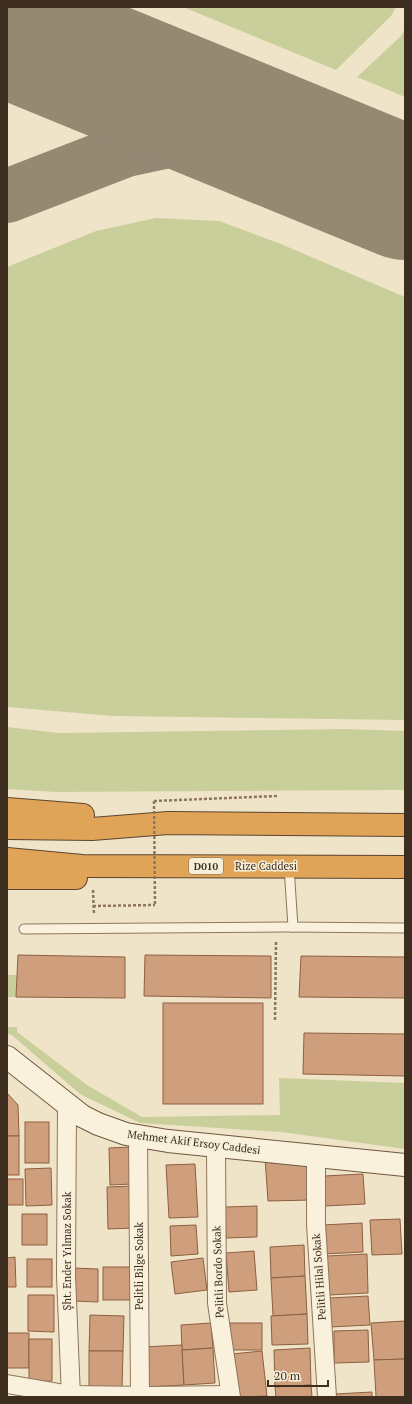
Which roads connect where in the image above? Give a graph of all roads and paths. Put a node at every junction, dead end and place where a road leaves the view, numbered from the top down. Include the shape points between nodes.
1 (277, 796) dead end
2 (7, 809) edge
3 (168, 823) junction
4 (405, 825) edge
5 (7, 828) edge
6 (7, 859) edge
7 (201, 866) junction
8 (289, 866) junction
9 (405, 867) edge
10 (7, 878) edge
11 (93, 906) dead end
12 (293, 927) junction
13 (405, 928) edge
14 (24, 929) dead end
15 (276, 955) dead end
16 (275, 1020) dead end
17 (7, 1057) edge
18 (67, 1105) junction
19 (138, 1136) junction
20 (216, 1146) junction
21 (316, 1156) junction
22 (405, 1165) edge
23 (7, 1384) edge
24 (140, 1395) junction
25 (71, 1396) edge
26 (160, 1396) edge
27 (230, 1396) edge
28 (327, 1397) edge

1 - 11 path, bridge via 154,801 155,905
2 - 3 highway
3 - 4 highway
3 - 5 highway via 92,829
6 - 7 highway, Rize Caddesi / D010 via 82,866
7 - 8 highway, Rize Caddesi / D010
7 - 10 highway via 127,879
8 - 9 highway, Rize Caddesi / D010
8 - 12 lane
12 - 13 lane
12 - 14 lane
15 - 16 path
17 - 18 street, Mehmet Akif Ersoy Caddesi
18 - 19 street, Mehmet Akif Ersoy Caddesi via 98,1124
18 - 25 street, Şht. Ender Yılmaz Sokak via 66,1276
19 - 20 street, Mehmet Akif Ersoy Caddesi
19 - 24 street, Pelitli Bilge Sokak
20 - 21 street, Mehmet Akif Ersoy Caddesi
20 - 27 street, Pelitli Bordo Sokak via 217,1304
21 - 22 street, Mehmet Akif Ersoy Caddesi
21 - 28 street, Pelitli Hilal Sokak via 316,1224
23 - 25 street
24 - 25 street
24 - 26 street
26 - 27 street

